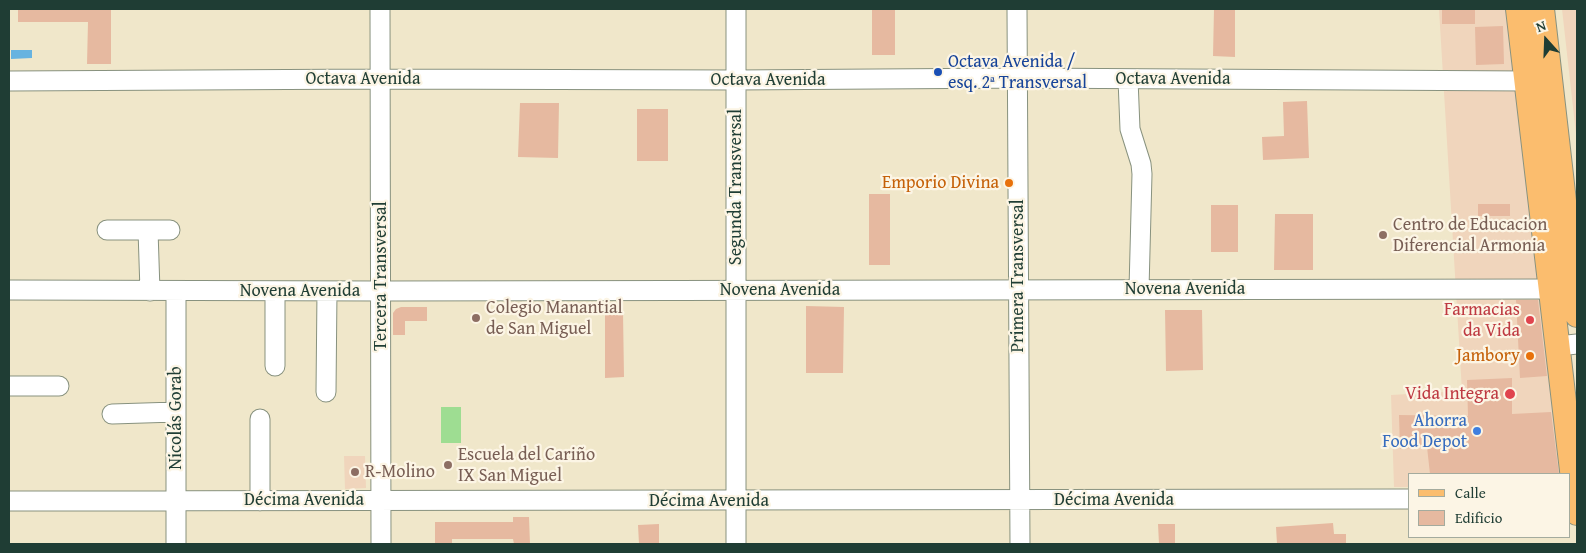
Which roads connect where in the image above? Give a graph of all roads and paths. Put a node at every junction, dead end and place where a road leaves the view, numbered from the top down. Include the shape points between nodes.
1 (380, 9) edge
2 (736, 9) edge
3 (1018, 9) edge
4 (1518, 9) edge
5 (1542, 9) edge
6 (1018, 78) junction
7 (380, 79) junction
8 (1128, 79) junction
9 (736, 80) junction
10 (9, 81) edge
11 (1527, 81) junction
12 (107, 230) dead end
13 (148, 230) junction
14 (170, 230) dead end
15 (1551, 288) junction
16 (1018, 289) junction
17 (1139, 289) junction
18 (9, 290) edge
19 (736, 290) junction
20 (150, 291) junction
21 (176, 291) junction
22 (275, 291) junction
23 (327, 291) junction
24 (381, 291) junction
25 (1577, 315) edge
26 (1567, 345) edge
27 (275, 366) dead end
28 (9, 386) edge
29 (58, 386) dead end
30 (326, 392) dead end
31 (176, 412) junction
32 (112, 414) dead end
33 (260, 419) dead end
34 (1408, 499) edge
35 (381, 500) junction
36 (1019, 500) junction
37 (9, 501) edge
38 (176, 501) junction
39 (260, 501) junction
40 (736, 501) junction
41 (1575, 502) edge
42 (176, 544) edge
43 (381, 544) edge
44 (736, 544) edge
45 (1020, 544) edge

1 - 7 street, Tercera Transversal
2 - 9 street, Segunda Transversal
3 - 6 street, Primera Transversal
4 - 11 main road
5 - 25 main road
6 - 8 street, Octava Avenida
6 - 9 street, Octava Avenida
6 - 16 street, Primera Transversal
7 - 9 street, Octava Avenida
7 - 10 street, Octava Avenida
7 - 24 street, Tercera Transversal
8 - 11 street, Octava Avenida
8 - 17 street via 1130,129 1142,174
9 - 19 street, Segunda Transversal
11 - 15 main road
12 - 13 street
13 - 14 street
13 - 20 street
15 - 17 street, Novena Avenida
15 - 26 main road
16 - 17 street, Novena Avenida
16 - 19 street, Novena Avenida
16 - 36 street, Primera Transversal
18 - 20 street, Novena Avenida
19 - 24 street, Novena Avenida
19 - 40 street, Segunda Transversal
20 - 21 street, Novena Avenida
21 - 22 street, Novena Avenida
21 - 31 street, Nicolás Gorab
22 - 23 street, Novena Avenida
22 - 27 street
23 - 24 street, Novena Avenida
23 - 30 street
24 - 35 street, Tercera Transversal
26 - 41 main road
28 - 29 street
31 - 32 street
31 - 38 street, Nicolás Gorab
33 - 39 street
34 - 36 street, Décima Avenida
35 - 39 street, Décima Avenida
35 - 40 street, Décima Avenida
35 - 43 street, Tercera Transversal
36 - 40 street, Décima Avenida
36 - 45 street, Primera Transversal
37 - 38 street, Décima Avenida
38 - 39 street, Décima Avenida
38 - 42 street, Nicolás Gorab
40 - 44 street, Segunda Transversal

